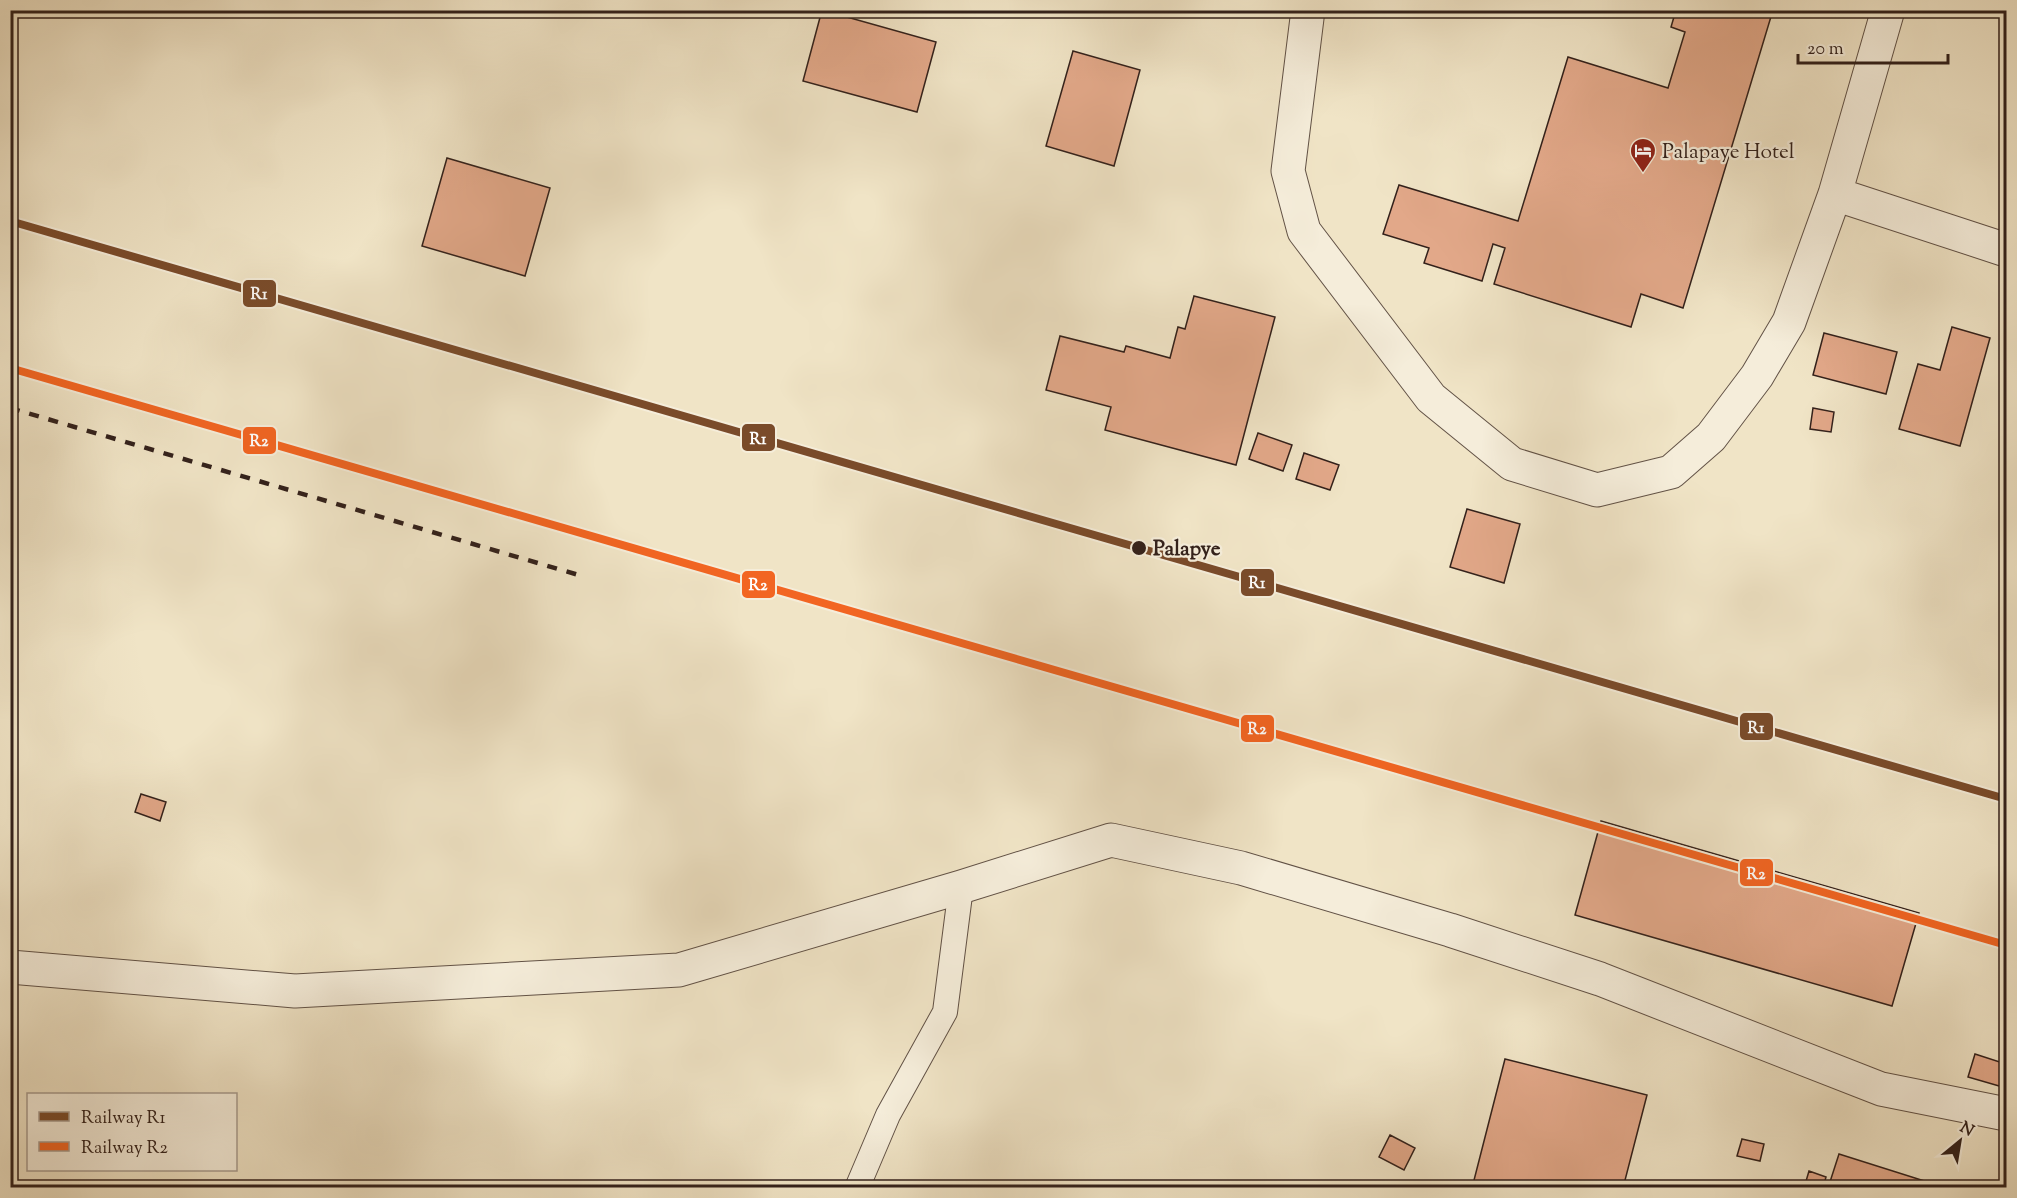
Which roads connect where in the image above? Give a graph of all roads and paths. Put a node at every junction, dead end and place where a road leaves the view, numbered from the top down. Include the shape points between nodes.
1 (1308, 10) edge
2 (1888, 10) edge
3 (1835, 194) junction
4 (2007, 250) edge
5 (961, 887) junction
6 (10, 968) edge
7 (2007, 1114) edge
8 (857, 1188) edge

1 - 3 street via 1288,171 1304,231 1431,398 1512,464 1597,490 1671,472 1712,437 1757,376 1789,322
2 - 3 street
3 - 4 street
5 - 6 street via 679,970 295,991
5 - 7 street via 1111,840 1241,868 1600,979 1881,1089
5 - 8 lane via 945,1012 888,1115

